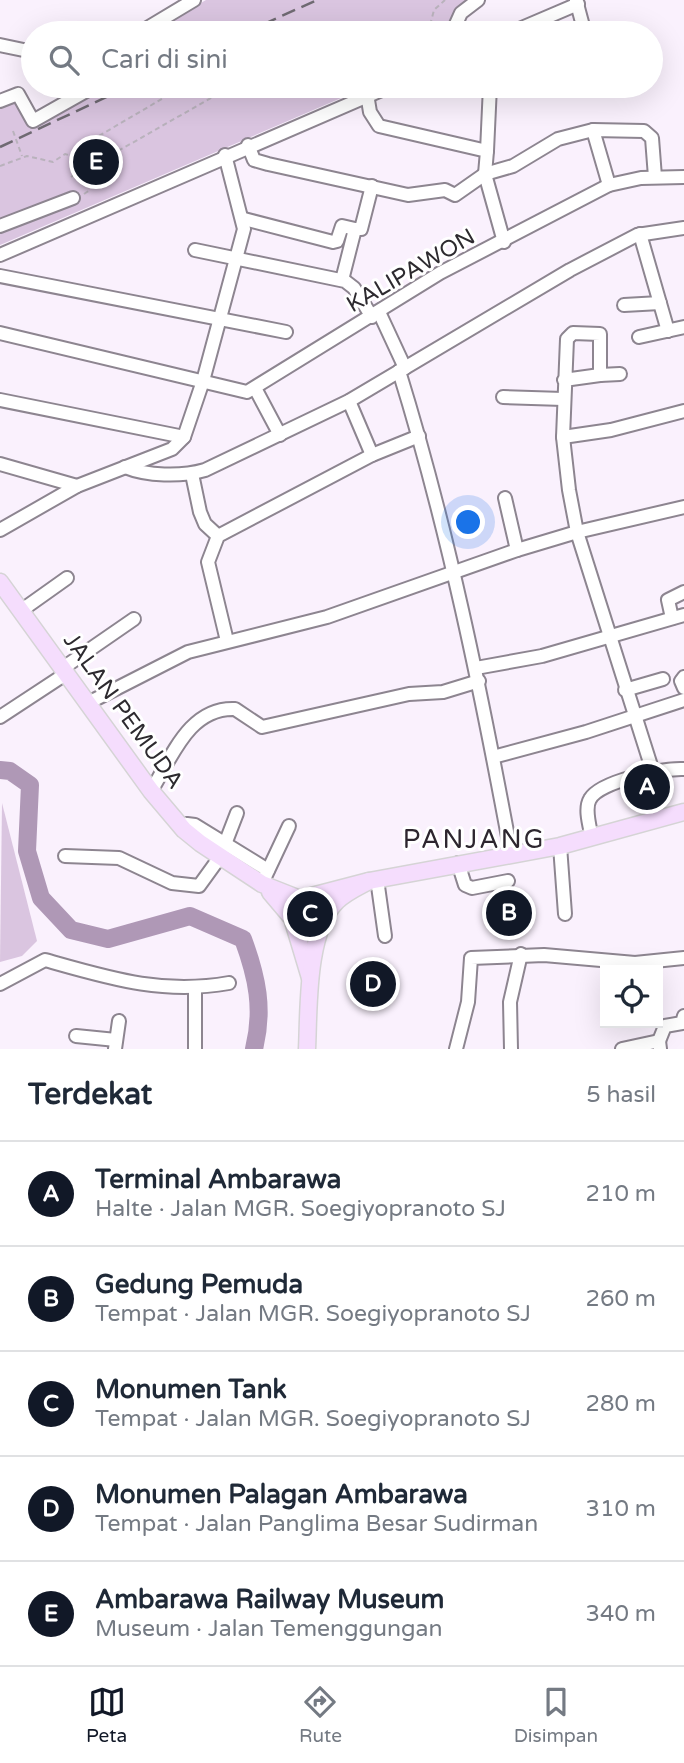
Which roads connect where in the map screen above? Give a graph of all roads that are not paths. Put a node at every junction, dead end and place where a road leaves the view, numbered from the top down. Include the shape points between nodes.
1 (194, 0) edge
2 (478, 0) edge
3 (577, 2) edge
4 (159, 21) edge
5 (457, 21) edge
6 (536, 21) edge
7 (582, 21) edge
8 (0, 45) edge
9 (21, 49) edge
10 (73, 98) edge
11 (358, 98) edge
12 (368, 98) edge
13 (489, 98) edge
14 (0, 101) edge
15 (593, 130) junction
16 (248, 145) junction
17 (487, 151) junction
18 (225, 155) junction
19 (485, 174) junction
20 (655, 177) junction
21 (684, 177) edge
22 (609, 185) junction
23 (372, 186) junction
24 (73, 198) dead end
25 (244, 219) junction
26 (0, 226) edge
27 (684, 228) edge
28 (355, 229) junction
29 (640, 234) junction
30 (504, 242) junction
31 (195, 250) dead end
32 (0, 255) edge
33 (237, 259) junction
34 (0, 276) edge
35 (342, 280) junction
36 (660, 303) junction
37 (624, 305) dead end
38 (376, 315) junction
39 (220, 319) junction
40 (684, 327) edge
41 (668, 331) junction
42 (286, 332) dead end
43 (0, 333) edge
44 (639, 337) dead end
45 (402, 370) junction
46 (620, 374) dead end
47 (600, 375) junction
48 (564, 380) junction
49 (203, 381) junction
50 (255, 388) junction
51 (503, 397) dead end
52 (563, 399) junction
53 (0, 400) edge
54 (349, 401) junction
55 (684, 411) edge
56 (281, 435) junction
57 (419, 436) junction
58 (184, 437) junction
59 (563, 437) junction
60 (372, 455) junction
61 (0, 464) edge
62 (125, 467) junction
63 (192, 474) junction
64 (77, 486) junction
65 (505, 498) dead end
66 (684, 508) edge
67 (0, 530) edge
68 (577, 533) junction
69 (218, 536) junction
70 (517, 550) junction
71 (451, 573) junction
72 (67, 578) dead end
73 (1, 586) edge
74 (684, 593) edge
75 (22, 610) junction
76 (678, 617) edge
77 (134, 620) dead end
78 (609, 635) junction
79 (227, 640) junction
80 (476, 668) junction
81 (65, 670) junction
82 (684, 677) edge
83 (663, 680) dead end
84 (480, 681) junction
85 (684, 688) edge
86 (625, 690) junction
87 (684, 700) edge
88 (88, 703) junction
89 (634, 715) junction
90 (0, 717) edge
91 (493, 757) junction
92 (684, 769) edge
93 (653, 772) junction
94 (152, 790) junction
95 (684, 812) edge
96 (237, 813) dead end
97 (289, 826) dead end
98 (592, 838) junction
99 (560, 846) junction
100 (223, 849) junction
101 (511, 853) junction
102 (65, 856) dead end
103 (458, 863) junction
104 (263, 879) junction
105 (373, 880) junction
106 (508, 881) dead end
107 (565, 914) dead end
108 (385, 936) dead end
109 (522, 954) junction
110 (684, 958) edge
111 (310, 980) junction
112 (0, 984) edge
113 (229, 984) dead end
114 (195, 989) junction
115 (684, 1016) edge
116 (120, 1021) dead end
117 (76, 1036) dead end
118 (116, 1044) edge
119 (660, 1045) edge
120 (195, 1049) edge
121 (307, 1049) edge
122 (456, 1049) edge
123 (511, 1049) edge
124 (622, 1049) edge

1 - 4 street
2 - 5 street
3 - 6 street
3 - 7 street
8 - 9 street
10 - 14 street via 33,121 18,94
11 - 16 street
12 - 17 street via 379,126
13 - 17 street
15 - 19 street via 558,138 513,166
15 - 20 street via 650,133
15 - 22 street
16 - 18 street
16 - 23 street via 257,161
17 - 19 street
18 - 25 street
18 - 32 street
19 - 23 street via 456,195 445,190 408,194
19 - 30 street
20 - 21 street, KALIPAWON
20 - 22 street, KALIPAWON
22 - 30 street, KALIPAWON
23 - 28 street via 361,229
24 - 26 street
25 - 28 street via 333,242 342,226
25 - 33 street
27 - 29 street
28 - 35 street
29 - 36 street
29 - 45 street
30 - 38 street, KALIPAWON via 440,273
31 - 33 street
33 - 35 street
33 - 39 street
34 - 39 street
35 - 38 street
36 - 37 street
36 - 41 street
38 - 45 street
38 - 50 street, KALIPAWON
39 - 42 street
39 - 49 street
40 - 41 street
41 - 44 street
43 - 49 street
45 - 54 street
45 - 57 street
46 - 47 street
47 - 48 street
47 - 48 street via 600,334 573,333 567,339
48 - 52 street
49 - 50 street via 239,392
49 - 58 street
50 - 56 street
51 - 52 street
52 - 59 street
53 - 58 street
54 - 56 street
54 - 60 street
55 - 59 street
56 - 63 street
57 - 60 street
57 - 71 street
58 - 62 street via 172,449
59 - 68 street
60 - 69 street
61 - 64 street
62 - 63 street via 137,472
62 - 64 street
63 - 69 street via 205,524
64 - 67 street
65 - 70 street
66 - 68 street
68 - 70 street
68 - 78 street
69 - 79 street via 208,562
70 - 71 street
71 - 79 street via 327,617
71 - 80 street
72 - 75 street
73 - 75 main road, JALAN PEMUDA
74 - 76 street via 668,600
75 - 81 main road, JALAN PEMUDA
76 - 78 street
77 - 81 street
78 - 80 street via 542,656
78 - 86 street
79 - 88 street via 175,657
80 - 84 street
81 - 88 main road, JALAN PEMUDA
81 - 90 street
82 - 85 street
83 - 86 street
84 - 91 street
84 - 94 street via 262,727 235,709 204,715 190,724
86 - 89 street
87 - 89 street
88 - 94 main road, JALAN PEMUDA
89 - 91 street
89 - 93 street
91 - 101 street
92 - 93 street
93 - 98 street via 610,785 592,796 588,803
94 - 100 main road, JALAN PEMUDA via 184,830
95 - 98 main road
96 - 100 street
97 - 104 street
98 - 99 main road
99 - 101 main road
99 - 107 street
100 - 102 street via 204,883 195,886 164,880 119,858
100 - 104 main road, JALAN PEMUDA
101 - 103 main road
103 - 105 main road
103 - 106 street via 465,885 472,888
104 - 105 main road via 286,896 309,898
104 - 111 main road via 292,918
105 - 108 street
105 - 111 main road via 335,903 321,928
109 - 110 street via 635,962
109 - 122 street via 469,960 468,1002
109 - 123 street via 510,1002
111 - 121 main road
112 - 114 street via 45,961 117,980
113 - 114 street
114 - 120 street
115 - 119 street via 682,1023 665,1026
116 - 118 street
117 - 118 street
119 - 124 street

